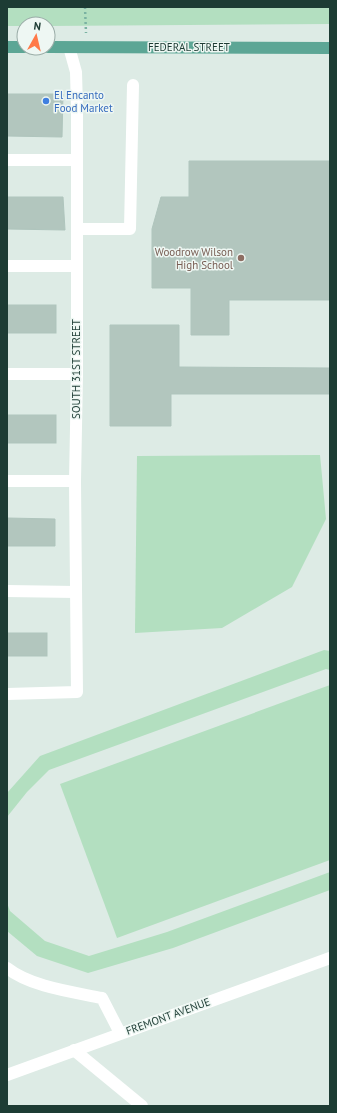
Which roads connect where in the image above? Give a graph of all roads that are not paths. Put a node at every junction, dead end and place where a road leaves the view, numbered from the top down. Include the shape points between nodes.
1 (56, 47) edge
2 (69, 47) junction
3 (330, 48) edge
4 (133, 85) dead end
5 (7, 160) edge
6 (77, 160) junction
7 (77, 229) junction
8 (7, 266) edge
9 (77, 266) junction
10 (7, 374) edge
11 (77, 374) junction
12 (75, 480) junction
13 (7, 481) edge
14 (7, 591) edge
15 (76, 592) junction
16 (7, 694) edge
17 (330, 958) edge
18 (7, 968) edge
19 (120, 1033) junction
20 (74, 1050) junction
21 (7, 1074) edge
22 (142, 1106) edge

1 - 2 main road, FEDERAL STREET
2 - 3 main road, FEDERAL STREET
2 - 6 street, SOUTH 31ST STREET via 76,72
4 - 7 street via 130,229
5 - 6 street
6 - 7 street, SOUTH 31ST STREET
7 - 9 street, SOUTH 31ST STREET
8 - 9 street
9 - 11 street, SOUTH 31ST STREET
10 - 11 street
11 - 12 street, SOUTH 31ST STREET
12 - 13 street
12 - 15 street, SOUTH 31ST STREET
14 - 15 street
15 - 16 street, SOUTH 31ST STREET via 77,692
17 - 19 street, FREMONT AVENUE
18 - 19 street via 29,981 102,998
19 - 20 street, FREMONT AVENUE
20 - 21 street, FREMONT AVENUE
20 - 22 street

